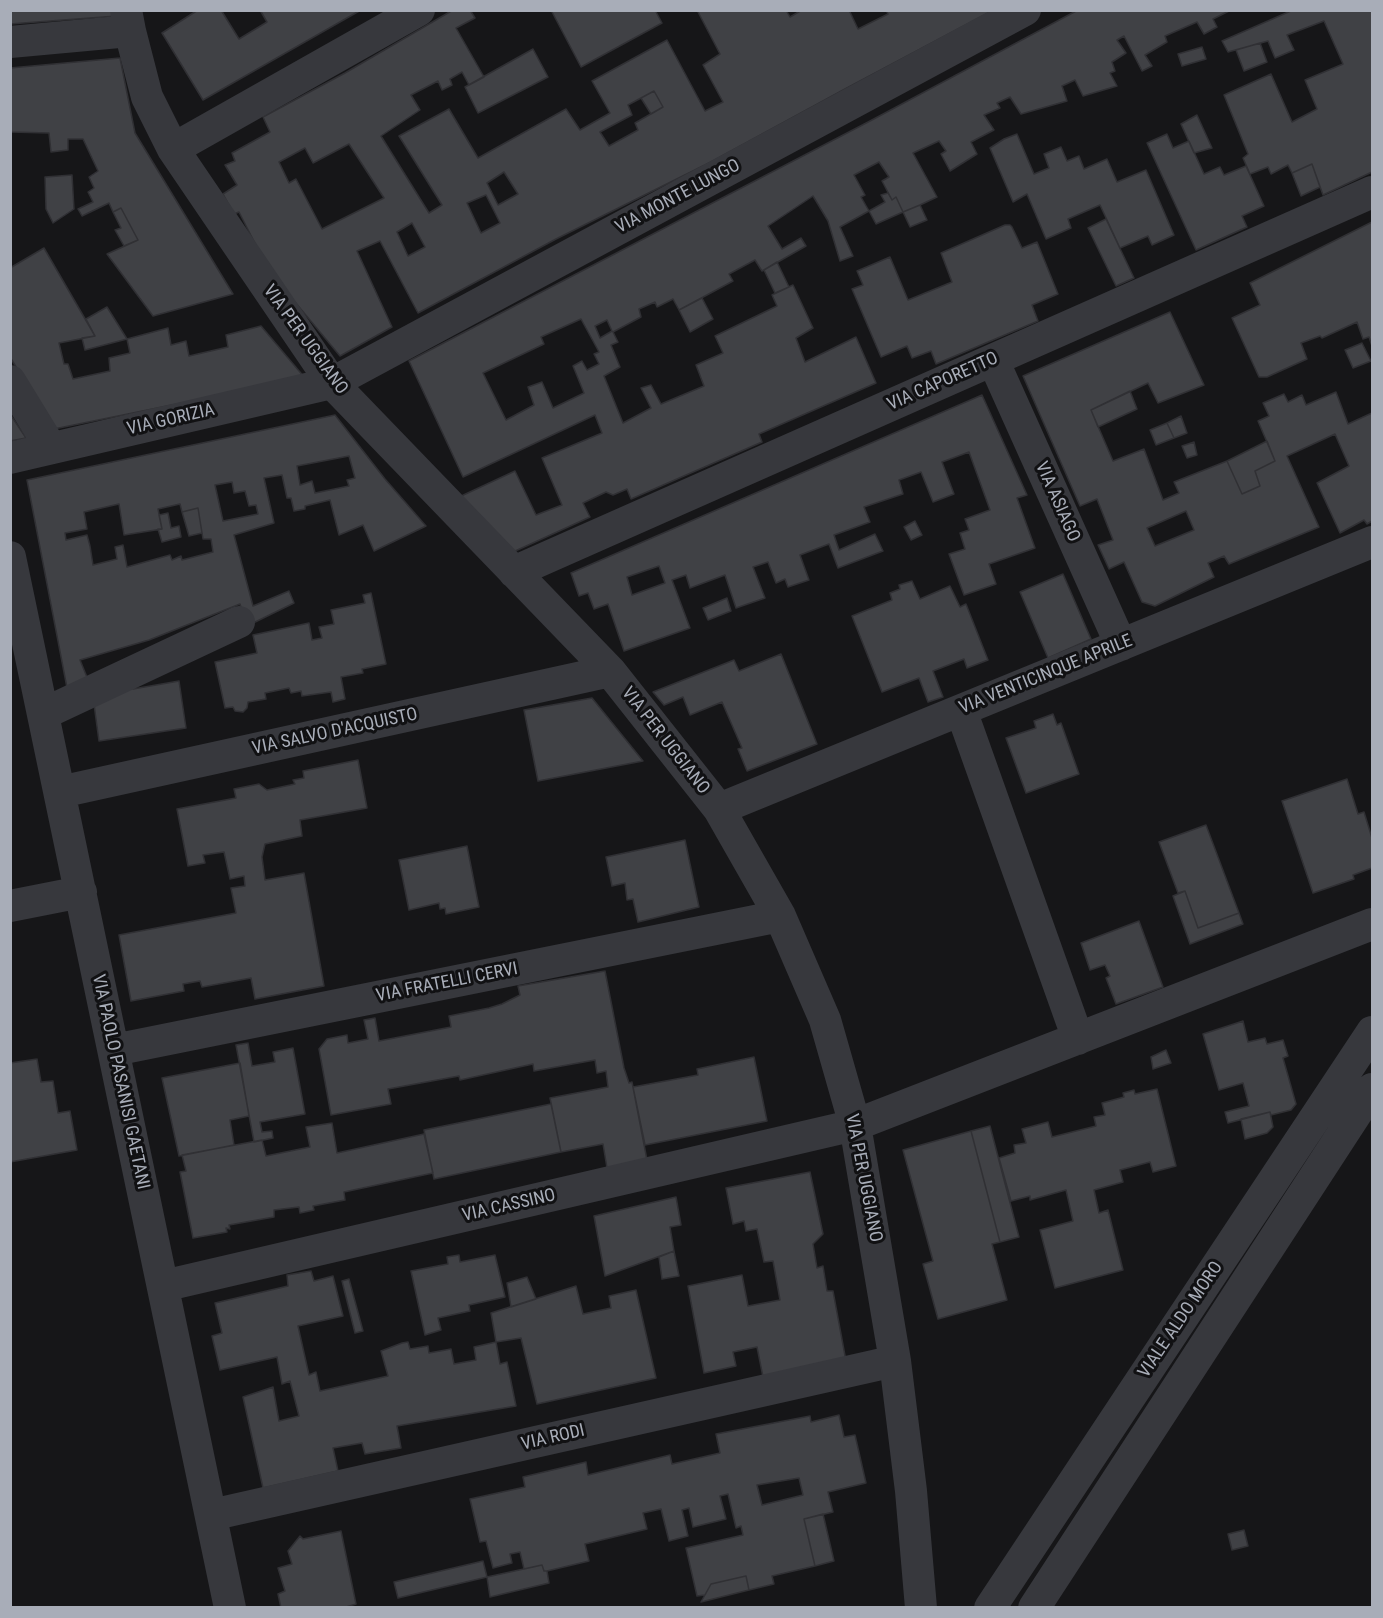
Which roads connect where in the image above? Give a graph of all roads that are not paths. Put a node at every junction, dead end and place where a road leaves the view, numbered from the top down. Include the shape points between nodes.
1 (419, 10) edge
2 (1024, 10) edge
3 (128, 21) edge
4 (10, 42) edge
5 (172, 149) junction
6 (1372, 192) edge
7 (993, 360) junction
8 (10, 381) edge
9 (332, 383) junction
10 (51, 448) junction
11 (10, 458) edge
12 (1372, 542) edge
13 (10, 557) edge
14 (514, 572) junction
15 (239, 622) dead end
16 (1121, 645) junction
17 (610, 671) junction
18 (961, 710) junction
19 (43, 714) junction
20 (60, 792) junction
21 (719, 809) junction
22 (81, 892) junction
23 (10, 906) edge
24 (780, 916) junction
25 (1372, 924) edge
26 (1372, 1032) edge
27 (1078, 1039) junction
28 (114, 1050) junction
29 (1372, 1089) edge
30 (855, 1125) junction
31 (163, 1286) junction
32 (895, 1361) junction
33 (210, 1515) junction
34 (230, 1608) edge
35 (921, 1608) edge
36 (990, 1608) edge
37 (1034, 1608) edge

1 - 5 street
2 - 9 street, VIA MONTE LUNGO
3 - 4 street
3 - 5 street, VIA PER UGGIANO via 147,97
5 - 9 street, VIA PER UGGIANO
6 - 7 street, VIA CAPORETTO
7 - 14 street, VIA CAPORETTO
7 - 16 street, VIA ASIAGO
8 - 10 street
9 - 10 street, VIA GORIZIA
9 - 14 street, VIA PER UGGIANO
10 - 11 street, VIA GORIZIA
12 - 16 street, VIA VENTICINQUE APRILE
13 - 19 street, VIA PAOLO PASANISI GAETANI
14 - 17 street, VIA PER UGGIANO
15 - 19 street
16 - 18 street, VIA VENTICINQUE APRILE
17 - 20 street, VIA SALVO D'ACQUISTO
17 - 21 street, VIA PER UGGIANO
18 - 21 street, VIA VENTICINQUE APRILE
18 - 27 street
19 - 20 street, VIA PAOLO PASANISI GAETANI
20 - 22 street, VIA PAOLO PASANISI GAETANI
21 - 24 street, VIA PER UGGIANO
22 - 23 street
22 - 28 street, VIA PAOLO PASANISI GAETANI
24 - 28 street, VIA FRATELLI CERVI
24 - 30 street, VIA PER UGGIANO via 825,1020
25 - 27 street, VIA CASSINO
26 - 36 street, VIALE ALDO MORO
27 - 30 street, VIA CASSINO
28 - 31 street, VIA PAOLO PASANISI GAETANI
29 - 37 street, VIALE ALDO MORO
30 - 31 street, VIA CASSINO
30 - 32 street, VIA PER UGGIANO
31 - 33 street, VIA PAOLO PASANISI GAETANI
32 - 33 street, VIA RODI
32 - 35 street, VIA PER UGGIANO
33 - 34 street, VIA PAOLO PASANISI GAETANI

